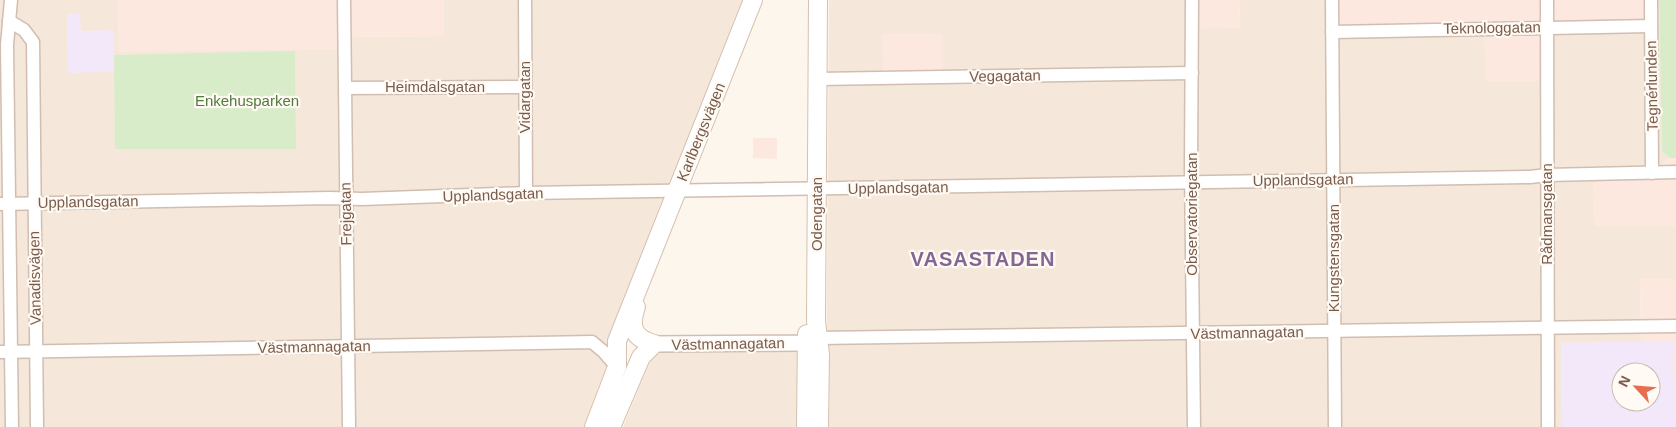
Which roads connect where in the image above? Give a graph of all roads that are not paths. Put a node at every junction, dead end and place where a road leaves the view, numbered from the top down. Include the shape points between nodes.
1 (11, 0) edge
2 (344, 0) edge
3 (525, 0) edge
4 (753, 0) edge
5 (818, 0) edge
6 (1192, 0) edge
7 (1332, 0) edge
8 (1547, 0) edge
9 (1651, 0) edge
10 (9, 21) junction
11 (1651, 26) junction
12 (1547, 28) junction
13 (1332, 32) junction
14 (1192, 73) junction
15 (818, 79) junction
16 (525, 87) junction
17 (346, 88) junction
18 (1676, 172) edge
19 (1652, 173) junction
20 (1547, 175) junction
21 (1333, 180) junction
22 (1191, 182) junction
23 (817, 189) junction
24 (677, 192) junction
25 (526, 194) junction
26 (346, 198) junction
27 (4, 204) edge
28 (34, 204) junction
29 (648, 264) junction
30 (1676, 326) edge
31 (1548, 329) junction
32 (1334, 332) junction
33 (1192, 333) junction
34 (810, 338) junction
35 (647, 340) junction
36 (348, 347) junction
37 (36, 351) junction
38 (5, 352) edge
39 (617, 367) junction
40 (12, 427) edge
41 (37, 427) edge
42 (349, 427) edge
43 (594, 427) edge
44 (611, 427) edge
45 (806, 427) edge
46 (819, 427) edge
47 (1194, 427) edge
48 (1335, 427) edge
49 (1548, 427) edge

1 - 10 street, Vanadisvägen
2 - 17 street, Frejgatan
3 - 16 street, Vidargatan
4 - 24 main road, Karlbergsvägen
5 - 15 main road, Odengatan
6 - 14 street, Observatoriegatan
7 - 13 street, Kungstensgatan
8 - 12 street, Rådmansgatan
9 - 11 street, Tegnérlunden
10 - 27 street, Vanadisvägen
10 - 28 street, Vanadisvägen via 24,30 33,42
11 - 12 street, Teknologgatan
11 - 19 street, Tegnérlunden
12 - 13 street, Teknologgatan
12 - 20 street, Rådmansgatan
13 - 21 street, Kungstensgatan
14 - 15 street, Vegagatan
14 - 22 street, Observatoriegatan
15 - 23 main road, Odengatan
16 - 17 street, Heimdalsgatan
16 - 25 street, Vidargatan
17 - 26 street, Frejgatan
18 - 19 street, Upplandsgatan
19 - 20 street, Upplandsgatan
20 - 21 street, Upplandsgatan
20 - 31 street, Rådmansgatan
21 - 22 street, Upplandsgatan
21 - 32 street, Kungstensgatan
22 - 23 street, Upplandsgatan
22 - 33 street, Observatoriegatan
23 - 24 street, Upplandsgatan
23 - 34 main road, Odengatan
24 - 25 street, Upplandsgatan
24 - 29 main road, Karlbergsvägen
25 - 26 street, Upplandsgatan
26 - 28 street, Upplandsgatan
26 - 36 street, Frejgatan
27 - 28 street, Upplandsgatan
27 - 38 street, Vanadisvägen
28 - 37 street, Vanadisvägen
29 - 35 main road, Karlbergsvägen via 632,321 634,330
29 - 39 main road, Karlbergsvägen via 617,341
30 - 31 street, Västmannagatan
31 - 32 street, Västmannagatan
31 - 49 street, Rådmansgatan
32 - 33 street, Västmannagatan
32 - 48 street, Kungstensgatan
33 - 34 street, Västmannagatan
33 - 47 street, Observatoriegatan
34 - 35 street, Västmannagatan
34 - 45 main road, Odengatan
34 - 46 main road, Odengatan via 820,354
35 - 44 main road via 648,348 641,357
36 - 37 street, Västmannagatan
36 - 39 street, Västmannagatan via 592,342
36 - 42 street, Frejgatan
37 - 38 street, Västmannagatan
37 - 41 street, Vanadisvägen
38 - 40 street, Vanadisvägen
39 - 43 main road, Karlbergsvägen

